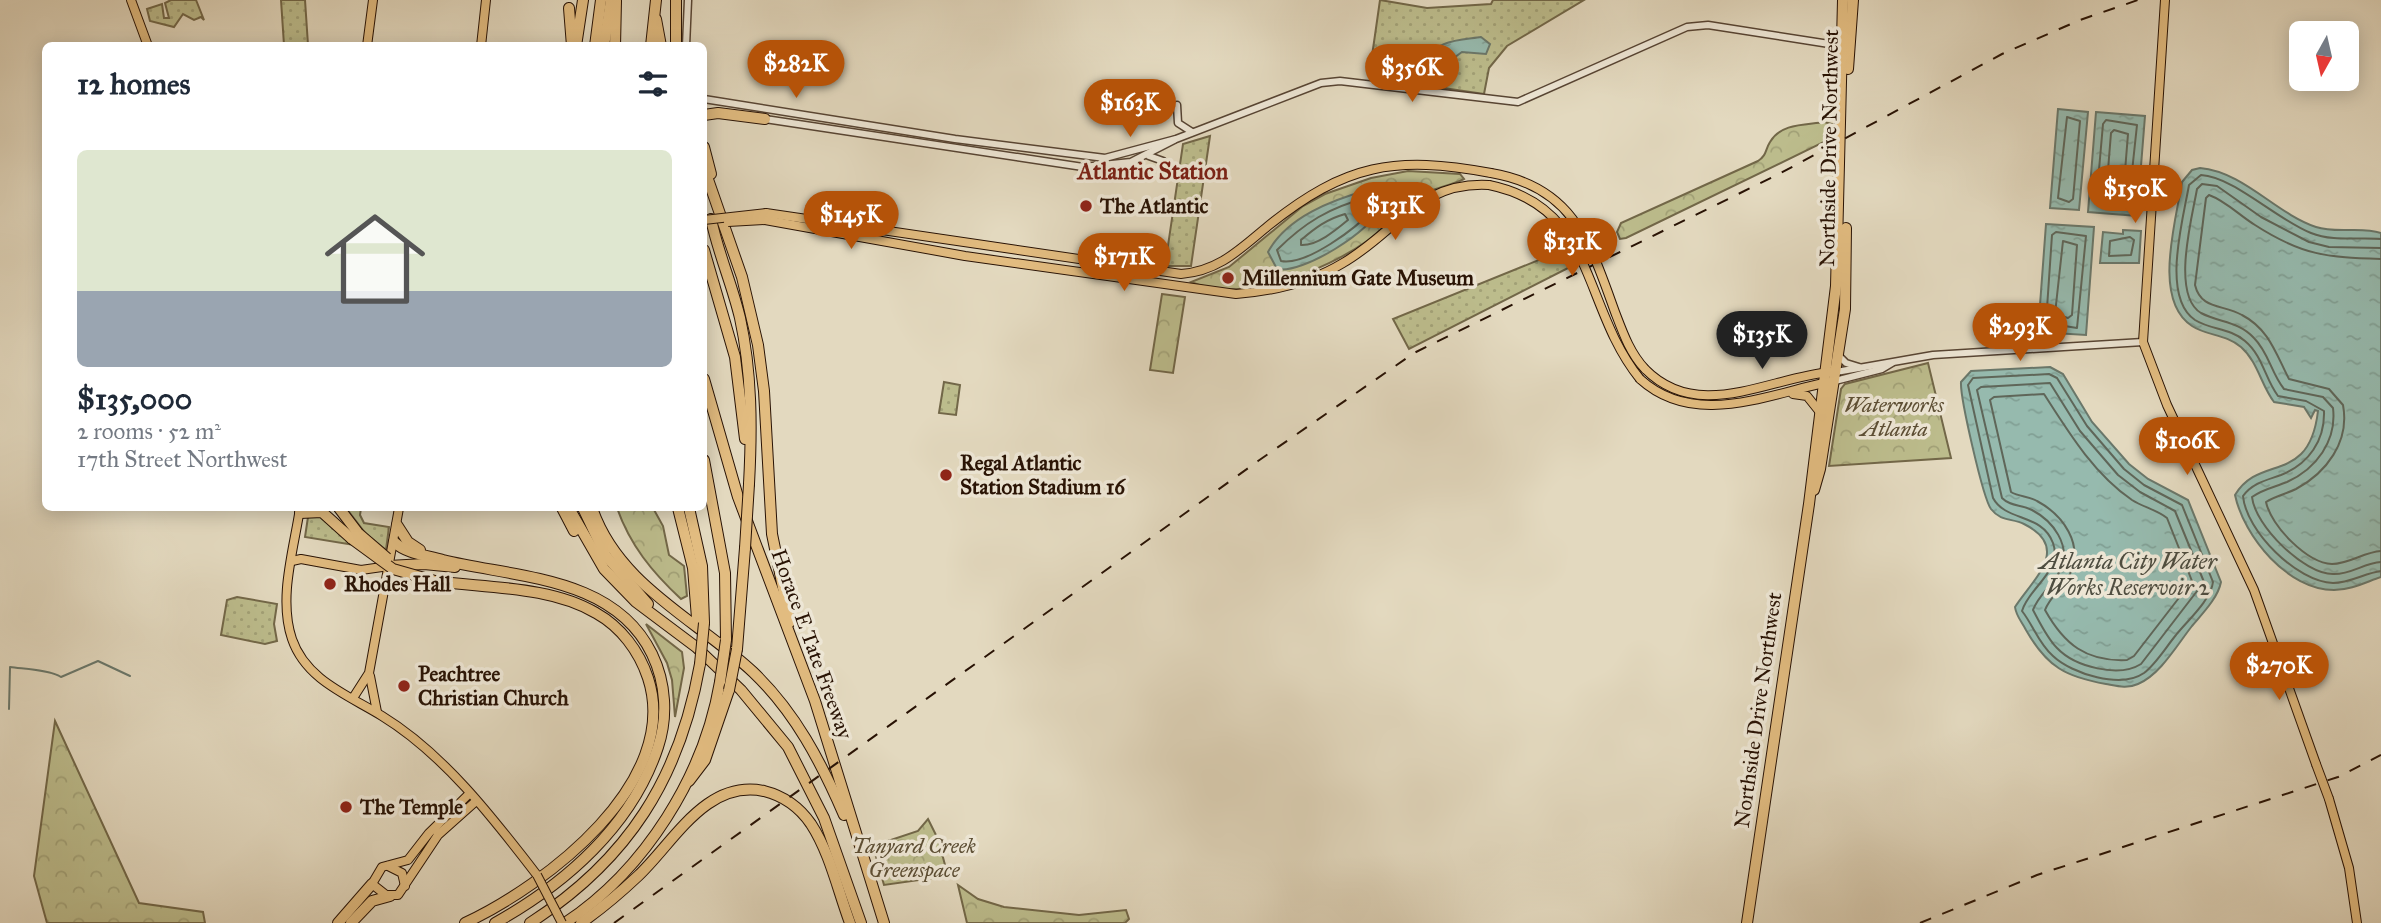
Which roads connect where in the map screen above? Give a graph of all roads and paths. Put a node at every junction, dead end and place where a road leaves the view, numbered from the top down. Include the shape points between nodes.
1 (131, 0) edge
2 (373, 0) edge
3 (486, 0) edge
4 (583, 0) edge
5 (601, 0) edge
6 (611, 0) edge
7 (616, 0) edge
8 (656, 0) edge
9 (676, 0) edge
10 (688, 0) edge
11 (2165, 0) edge
12 (1847, 1) edge
13 (570, 4) edge
14 (655, 16) junction
15 (147, 42) edge
16 (368, 42) edge
17 (481, 42) edge
18 (574, 42) edge
19 (575, 42) edge
20 (596, 42) edge
21 (605, 42) edge
22 (615, 42) edge
23 (652, 42) edge
24 (660, 42) edge
25 (676, 42) edge
26 (686, 42) edge
27 (1842, 46) junction
28 (707, 100) edge
29 (1177, 106) dead end
30 (765, 114) junction
31 (707, 115) edge
32 (1194, 132) junction
33 (1176, 139) junction
34 (1148, 155) junction
35 (707, 159) edge
36 (1171, 171) dead end
37 (707, 176) edge
38 (718, 205) junction
39 (766, 216) junction
40 (707, 222) edge
41 (707, 260) edge
42 (2143, 342) junction
43 (1839, 356) junction
44 (1894, 361) junction
45 (1861, 368) junction
46 (1836, 376) junction
47 (1824, 378) junction
48 (707, 389) edge
49 (1776, 394) junction
50 (1819, 411) junction
51 (707, 476) edge
52 (749, 484) junction
53 (1809, 504) junction
54 (300, 511) edge
55 (311, 511) edge
56 (341, 511) edge
57 (399, 511) edge
58 (564, 511) edge
59 (571, 511) edge
60 (584, 511) edge
61 (593, 511) edge
62 (599, 511) edge
63 (679, 511) edge
64 (690, 511) edge
65 (397, 525) junction
66 (355, 536) junction
67 (394, 541) junction
68 (589, 546) junction
69 (436, 558) junction
70 (292, 561) junction
71 (389, 566) junction
72 (466, 567) junction
73 (668, 604) junction
74 (701, 621) junction
75 (696, 647) junction
76 (802, 667) junction
77 (369, 674) junction
78 (353, 698) junction
79 (377, 712) junction
80 (683, 786) junction
81 (468, 794) junction
82 (475, 802) junction
83 (861, 854) junction
84 (388, 866) junction
85 (372, 884) junction
86 (405, 886) junction
87 (390, 896) junction
88 (338, 923) edge
89 (351, 923) edge
90 (465, 923) edge
91 (495, 923) edge
92 (530, 923) edge
93 (564, 923) edge
94 (581, 923) edge
95 (850, 923) edge
96 (861, 923) edge
97 (884, 923) edge
98 (1747, 923) edge
99 (2357, 923) edge

1 - 15 main road
2 - 16 main road
3 - 17 main road
4 - 19 highway
5 - 20 highway
6 - 21 highway
7 - 22 highway
8 - 14 highway
9 - 25 highway
10 - 26 street
11 - 42 main road
12 - 27 highway, Northside Drive Northwest
12 - 43 highway, Northside Drive Northwest via 1846,292
13 - 18 highway
14 - 23 highway
14 - 24 highway
27 - 32 street via 1708,25 1687,27 1518,102 1340,81 1321,83
27 - 47 highway, Northside Drive Northwest via 1839,248
28 - 30 street
29 - 32 street via 1178,123
30 - 31 highway
30 - 33 street via 1089,158 1114,158
30 - 34 street via 1072,166 1108,167
32 - 33 street
33 - 34 street
34 - 36 street via 1162,159
35 - 38 highway
37 - 38 highway
38 - 76 highway via 749,300 758,345 774,542
39 - 40 main road, bridge
39 - 47 main road, bridge via 1191,273 1221,264 1309,195 1360,172 1410,163 1444,164 1532,185 1560,204 1576,220 1591,247 1626,340 1646,369 1666,385 1707,397
39 - 49 main road, bridge via 965,256 1237,294 1280,289 1313,278 1365,249 1421,200 1445,189 1489,185 1526,196 1565,227 1624,360 1660,395 1691,406 1718,406
40 - 52 highway via 741,324 750,386
41 - 52 highway via 735,357
42 - 44 street
42 - 99 main road, bridge via 2167,405 2243,563 2329,799 2349,868
43 - 45 street
43 - 46 highway, Northside Drive Northwest
44 - 45 street
44 - 46 street via 1882,369
45 - 46 street
46 - 47 main road
46 - 53 highway, Northside Drive Northwest via 1820,470
47 - 49 main road
47 - 50 highway, Northside Drive Northwest
48 - 76 highway, Horace E Tate Freeway via 738,497
49 - 50 main road via 1807,396
50 - 53 highway, Northside Drive Northwest
51 - 80 highway, bridge via 725,573 726,640 710,723
52 - 80 highway, bridge via 737,649 729,690 705,760
53 - 98 highway, Northside Drive Northwest
54 - 70 main road
55 - 66 highway via 322,512
56 - 66 highway
57 - 65 main road
58 - 68 highway
59 - 68 highway
60 - 75 highway via 617,572
61 - 73 highway via 621,563
62 - 73 highway via 621,556
63 - 74 highway
64 - 74 highway via 702,566
65 - 67 main road
65 - 69 highway via 408,542
66 - 90 highway, bridge via 388,559 435,581 552,597 594,611 618,630 644,666 652,698 650,739 641,763 591,835 528,889
67 - 69 highway
67 - 71 main road
68 - 75 highway via 629,595
69 - 72 highway
70 - 71 main road via 360,570
70 - 78 main road via 287,617 295,648 308,669
71 - 72 highway
71 - 77 main road
72 - 91 highway via 569,587 605,602 622,614 646,643 664,694 656,751 621,817 564,879
73 - 83 highway via 744,664 787,711 823,766
74 - 92 highway, bridge via 700,664 680,744 665,778 644,815 605,864
75 - 96 highway via 754,703 788,747 817,800
76 - 83 highway, Horace E Tate Freeway
77 - 78 main road
77 - 79 main road
78 - 79 main road
79 - 81 main road via 414,737
80 - 93 highway via 639,855 608,889
81 - 82 main road
81 - 84 main road via 408,860
82 - 86 main road via 438,835
82 - 93 main road, bridge via 537,875
83 - 97 highway, Horace E Tate Freeway
84 - 85 main road via 379,870
84 - 86 main road via 402,873
85 - 87 main road
85 - 88 highway
86 - 87 main road via 398,895
87 - 89 highway via 372,901
94 - 95 highway via 638,876 704,806 727,793 748,790 779,796 807,818

